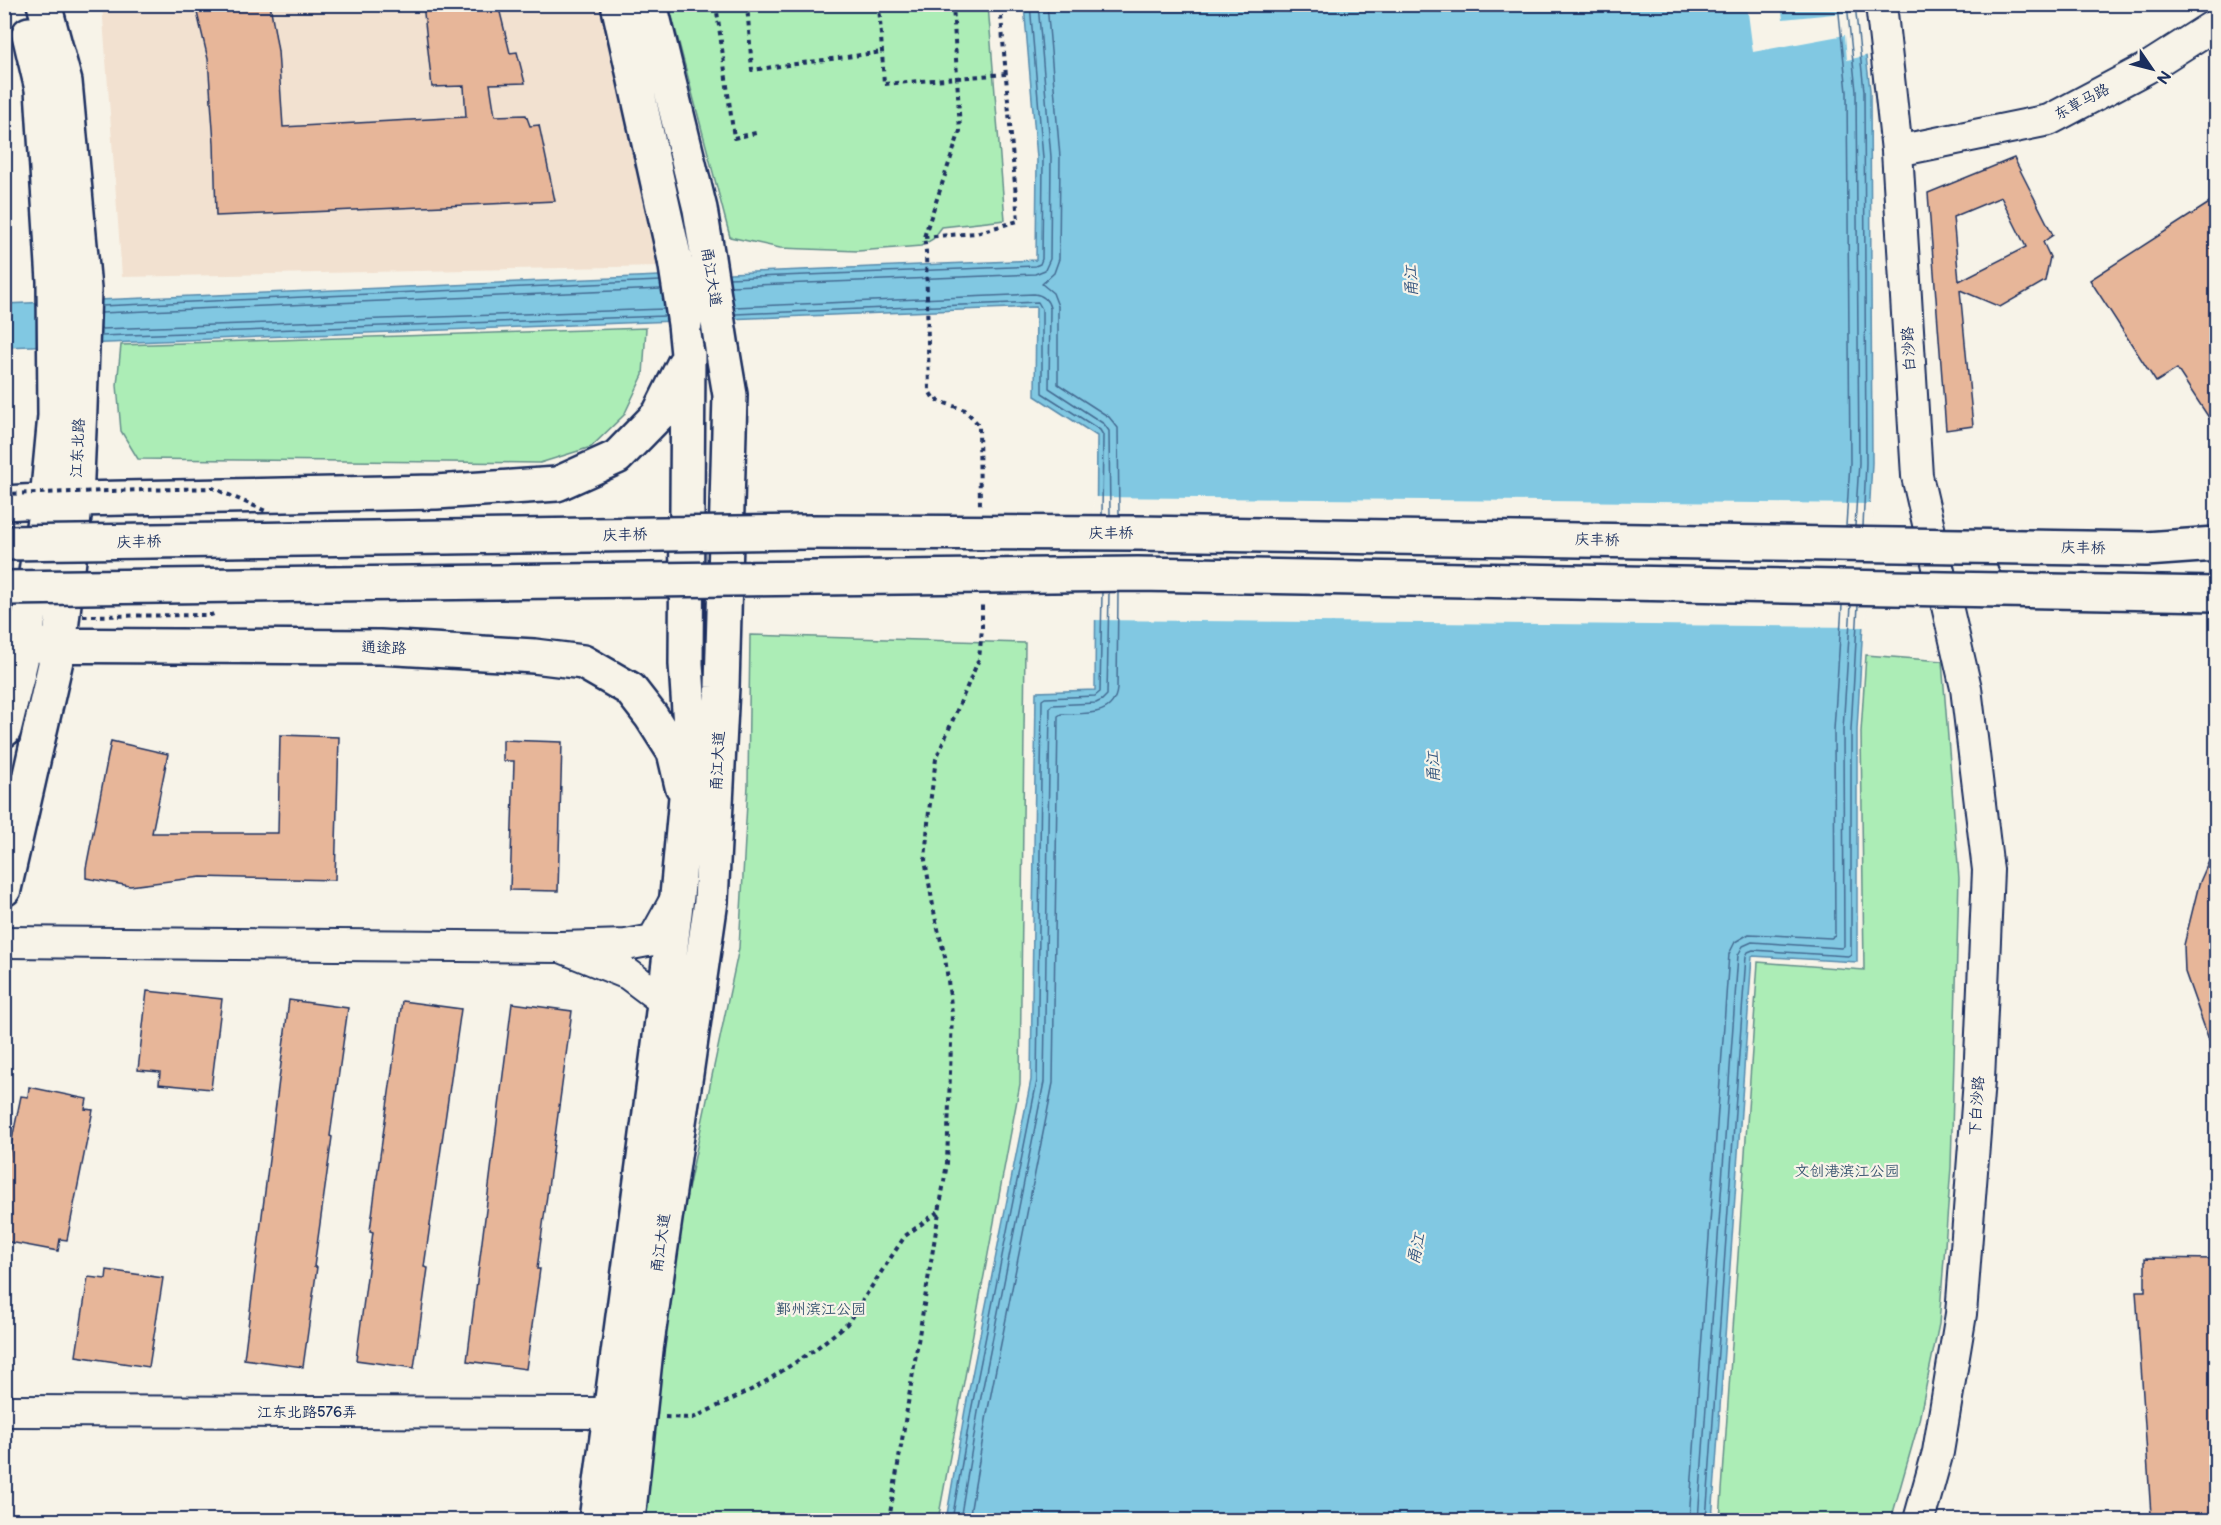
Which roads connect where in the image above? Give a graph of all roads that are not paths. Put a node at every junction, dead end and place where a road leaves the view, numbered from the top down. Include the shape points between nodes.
1 (22, 4) edge
2 (44, 4) edge
3 (618, 4) edge
4 (650, 4) edge
5 (1881, 4) edge
6 (2217, 24) edge
7 (1897, 151) junction
8 (69, 285) junction
9 (687, 339) junction
10 (61, 500) junction
11 (4, 503) edge
12 (1925, 512) junction
13 (4, 543) edge
14 (2217, 544) edge
15 (2217, 563) edge
16 (4, 588) edge
17 (2217, 594) edge
18 (15, 645) edge
19 (59, 647) junction
20 (1966, 688) joint
21 (4, 730) edge
22 (686, 799) junction
23 (4, 889) edge
24 (677, 896) junction
25 (4, 942) edge
26 (561, 946) junction
27 (664, 1001) junction
28 (4, 1411) edge
29 (625, 1415) junction
30 (596, 1521) edge
31 (628, 1521) edge
32 (1919, 1521) edge

1 - 8 main road, 江东北路 via 42,89
2 - 8 main road, 江东北路 via 65,82
3 - 9 main road, 甬江大道, bridge via 675,260
4 - 29 main road, 甬江大道, bridge via 700,209 730,395 711,901 646,1350
5 - 7 street, 白沙路
6 - 7 street, 东草马路 via 2147,68 2049,120
7 - 12 street, 白沙路 via 1917,476
8 - 10 main road, 江东北路 via 68,412
9 - 10 main road via 659,414 617,457 557,484 436,492
9 - 22 main road, 甬江大道 via 686,664 691,742
10 - 11 main road
10 - 18 main road, 江东北路
10 - 19 main road, 江东北路
12 - 15 street via 1938,535 1964,555 1980,561 2110,566
12 - 20 street, 白沙路
13 - 14 main road, 庆丰桥, bridge via 807,532 1161,533 2146,549
16 - 17 main road, bridge via 1138,574
18 - 19 main road, 通途路
18 - 21 main road, 江东北路
19 - 22 main road, 通途路 via 380,647 583,662 630,689 651,716 674,752
19 - 23 main road, 江东北路
20 - 32 street, 下白沙路 via 1988,870 1979,1080 1961,1314 1938,1452
22 - 24 main road, 甬江大道
24 - 26 street via 653,940 626,945
24 - 27 main road, 甬江大道
25 - 26 street
26 - 27 street via 628,974
27 - 29 main road, 甬江大道
28 - 29 street, 江东北路576弄
29 - 30 main road, 甬江大道
29 - 31 main road, 甬江大道

